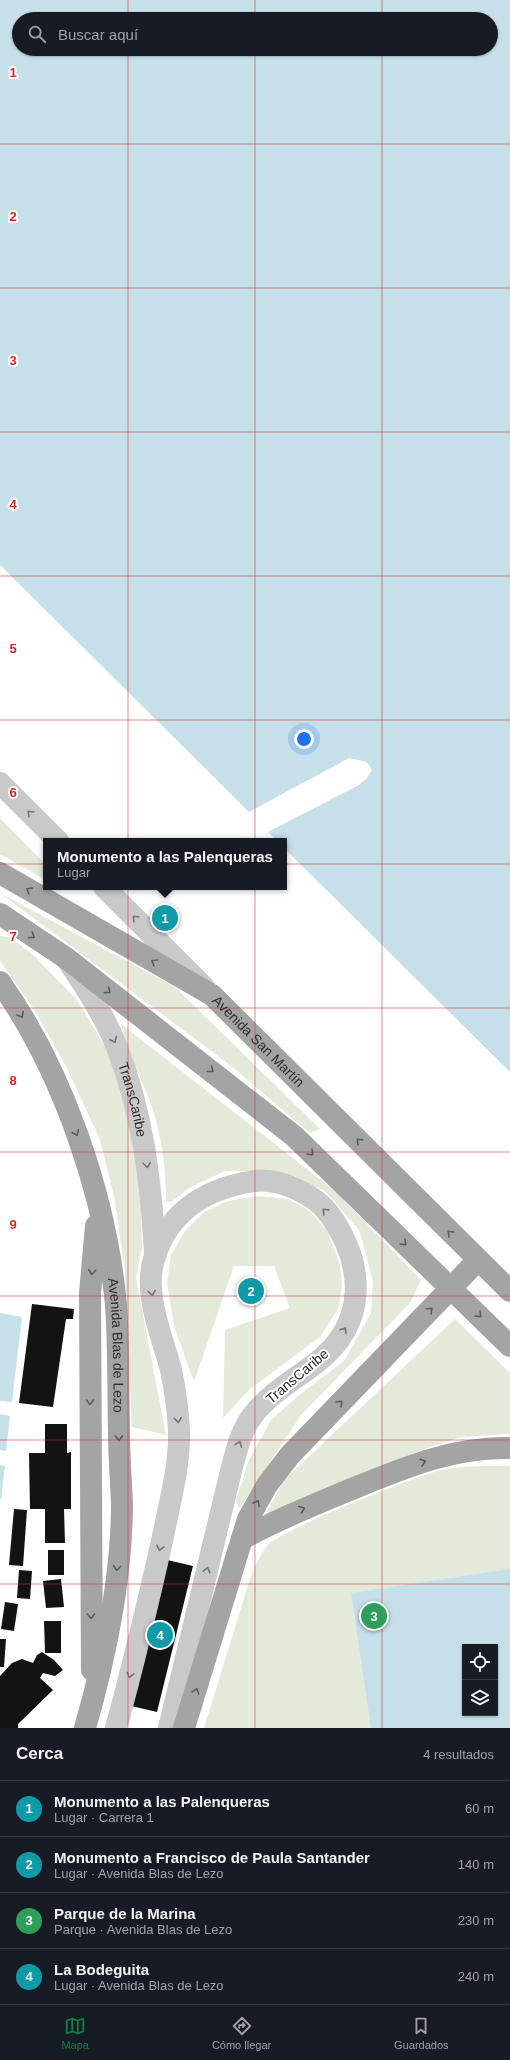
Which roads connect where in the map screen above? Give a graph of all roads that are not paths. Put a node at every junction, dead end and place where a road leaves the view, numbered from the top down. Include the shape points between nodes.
1 (0, 783) edge
2 (55, 838) edge
3 (0, 873) edge
4 (107, 890) edge
5 (0, 914) edge
6 (66, 958) junction
7 (0, 982) edge
8 (212, 995) junction
9 (98, 1205) junction
10 (155, 1254) junction
11 (478, 1260) junction
12 (451, 1288) junction
13 (510, 1291) edge
14 (510, 1346) edge
15 (510, 1448) edge
16 (242, 1539) junction
17 (191, 1635) junction
18 (92, 1703) junction
19 (85, 1728) edge
20 (116, 1728) edge
21 (169, 1728) edge
22 (184, 1728) edge

2 -> 1 street
8 -> 3 main road, Avenida San Martín
8 -> 4 street
5 -> 6 main road
6 -> 10 street, TransCaribe via 95,1003 116,1045 136,1106 146,1153
6 -> 12 main road via 294,1136
7 -> 9 main road, Avenida Blas de Lezo via 39,1046 61,1094 83,1149
11 -> 8 main road, Avenida San Martín
9 -> 18 main road via 90,1293
9 -> 18 main road, Avenida Blas de Lezo via 116,1304 122,1504 109,1631
17 -> 10 street, TransCaribe via 232,1465 241,1438 252,1415 289,1381 317,1362 336,1342 350,1320 356,1301 355,1274 342,1232 327,1211 308,1194 287,1186 259,1181 230,1185 201,1197 181,1213 166,1232
10 -> 20 street, TransCaribe via 150,1283 172,1373 179,1430 178,1455 157,1564
11 - 12 main road
11 - 13 main road, Avenida San Martín
12 -> 14 main road
16 -> 12 main road via 251,1514 276,1473
16 -> 15 main road via 290,1514 423,1461 476,1449
16 - 17 street
22 -> 16 main road
17 - 21 street, TransCaribe
18 - 19 main road, Avenida Blas de Lezo

